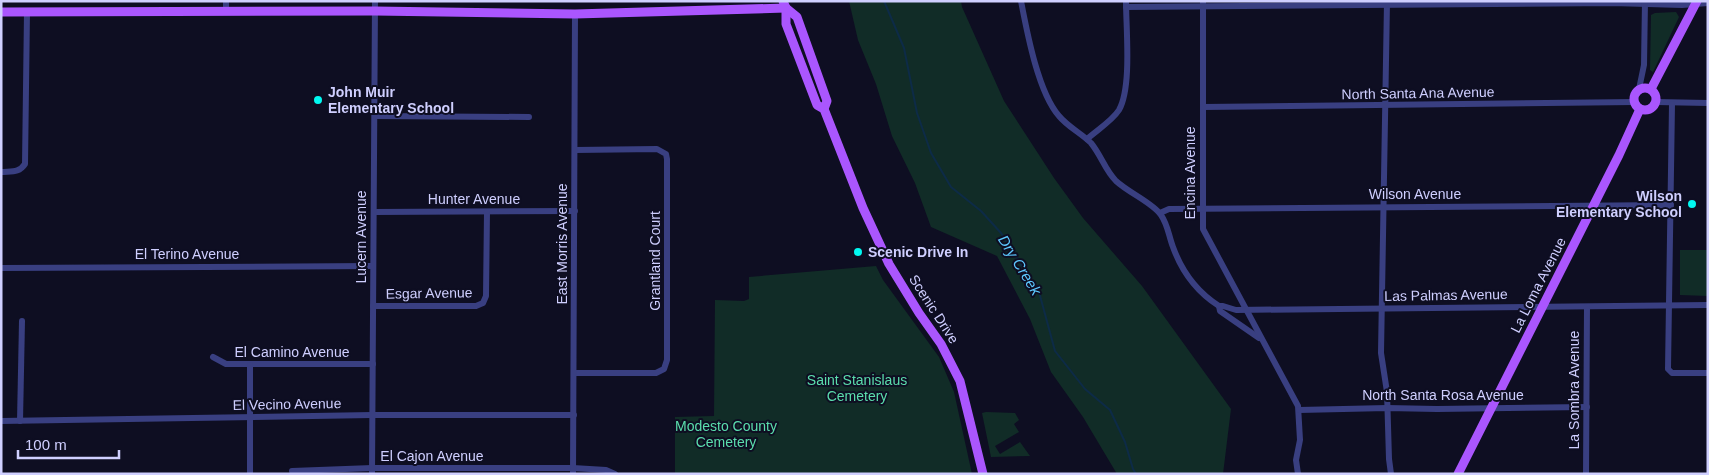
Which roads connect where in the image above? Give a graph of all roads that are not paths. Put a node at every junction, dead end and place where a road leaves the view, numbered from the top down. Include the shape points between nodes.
1 (226, 1) edge
2 (375, 1) edge
3 (757, 1) edge
4 (1022, 1) edge
5 (1697, 2) edge
6 (1387, 3) edge
7 (1645, 3) edge
8 (1708, 3) edge
9 (1126, 4) edge
10 (1203, 4) edge
11 (784, 5) edge
12 (750, 10) junction
13 (375, 11) junction
14 (1, 12) edge
15 (27, 12) junction
16 (226, 12) junction
17 (576, 14) junction
18 (1639, 89) junction
19 (1651, 89) junction
20 (1656, 102) junction
21 (1708, 103) edge
22 (1672, 104) junction
23 (1637, 105) junction
24 (1386, 106) junction
25 (1202, 107) junction
26 (374, 116) junction
27 (530, 117) dead end
28 (1087, 139) junction
29 (575, 150) junction
30 (1, 172) edge
31 (1594, 205) junction
32 (1671, 205) junction
33 (1384, 206) junction
34 (1202, 210) junction
35 (575, 211) junction
36 (374, 212) junction
37 (487, 212) junction
38 (1160, 213) junction
39 (373, 266) junction
40 (1, 268) edge
41 (1708, 305) edge
42 (373, 306) junction
43 (1218, 306) junction
44 (1669, 306) junction
45 (1542, 307) junction
46 (1588, 307) junction
47 (1382, 309) junction
48 (1245, 310) junction
49 (22, 321) dead end
50 (1262, 340) junction
51 (213, 357) dead end
52 (373, 364) junction
53 (250, 365) junction
54 (574, 373) junction
55 (1708, 373) edge
56 (1387, 408) junction
57 (1492, 408) junction
58 (1587, 408) junction
59 (1299, 410) junction
60 (372, 415) junction
61 (574, 415) junction
62 (250, 417) junction
63 (1, 421) edge
64 (20, 421) junction
65 (292, 471) dead end
66 (372, 471) edge
67 (573, 471) edge
68 (250, 474) edge
69 (615, 474) edge
70 (983, 474) edge
71 (1298, 474) edge
72 (1391, 474) edge
73 (1458, 474) edge
74 (1586, 474) edge

1 - 16 street
2 - 13 street, Lucern Avenue
3 - 12 main road
4 - 28 street via 1036,63 1050,103 1061,119
5 - 7 street
5 - 8 street
5 - 19 main road
6 - 7 street
6 - 10 street
6 - 24 street
7 - 18 street via 1644,64
9 - 10 street
9 - 28 street via 1124,97 1116,114
10 - 25 street, Encina Avenue
11 - 12 main road
11 - 70 main road, Scenic Drive via 797,17 828,101 824,109 887,261 952,363 965,396
12 - 17 main road
13 - 16 main road
13 - 17 main road
13 - 26 street, Lucern Avenue
14 - 15 main road
15 - 16 main road
15 - 30 street via 25,164 18,171
17 - 29 street, East Morris Avenue
18 - 19 main road
18 - 23 main road via 1634,96
19 - 20 main road
20 - 22 street
20 - 23 main road via 1648,110
21 - 22 street
22 - 32 street
23 - 24 street, North Santa Ana Avenue
23 - 31 main road, La Loma Avenue
24 - 25 street, North Santa Ana Avenue
24 - 33 street
25 - 34 street, Encina Avenue
26 - 27 street
26 - 36 street, Lucern Avenue
28 - 38 street via 1114,179
29 - 35 street, East Morris Avenue
29 - 54 street, Grantland Court via 657,149 668,159 667,360 664,369 656,373
31 - 32 street, Wilson Avenue
31 - 33 street, Wilson Avenue
31 - 45 main road, La Loma Avenue
32 - 44 street
33 - 34 street, Wilson Avenue
33 - 47 street
34 - 38 street, Wilson Avenue via 1169,209
34 - 48 street, Encina Avenue via 1204,231
35 - 37 street, Hunter Avenue
35 - 54 street, East Morris Avenue
36 - 37 street, Hunter Avenue
36 - 39 street, Lucern Avenue
37 - 42 street, Esgar Avenue via 486,296 483,303 476,306
38 - 43 street via 1185,273 1198,290
39 - 40 street, El Terino Avenue
39 - 42 street, Lucern Avenue
41 - 44 street, Las Palmas Avenue
42 - 52 street, Lucern Avenue
43 - 48 street, Las Palmas Avenue
43 - 50 street via 1220,311
44 - 46 street, Las Palmas Avenue
44 - 55 street via 1668,370 1673,373
45 - 46 street, Las Palmas Avenue
45 - 47 street, Las Palmas Avenue
45 - 57 main road, La Loma Avenue
46 - 58 street, La Sombra Avenue
47 - 48 street, Las Palmas Avenue
47 - 56 street via 1381,352
48 - 50 street, Encina Avenue
49 - 64 street
50 - 59 street, Encina Avenue
51 - 53 street, El Camino Avenue via 226,364
52 - 53 street, El Camino Avenue
52 - 60 street, Lucern Avenue
53 - 62 street
54 - 61 street, East Morris Avenue
56 - 57 street, North Santa Rosa Avenue
56 - 59 street, North Santa Rosa Avenue
56 - 72 street
57 - 58 street, North Santa Rosa Avenue
57 - 73 main road, La Loma Avenue
58 - 74 street, La Sombra Avenue
59 - 71 street
60 - 61 street, El Vecino Avenue
60 - 62 street, El Vecino Avenue
60 - 66 street, Lucern Avenue
61 - 67 street, East Morris Avenue
62 - 64 street, El Vecino Avenue
62 - 68 street
63 - 64 street, El Vecino Avenue
65 - 66 street, El Cajon Avenue
66 - 67 street, El Cajon Avenue
67 - 69 street, El Cajon Avenue via 606,470

